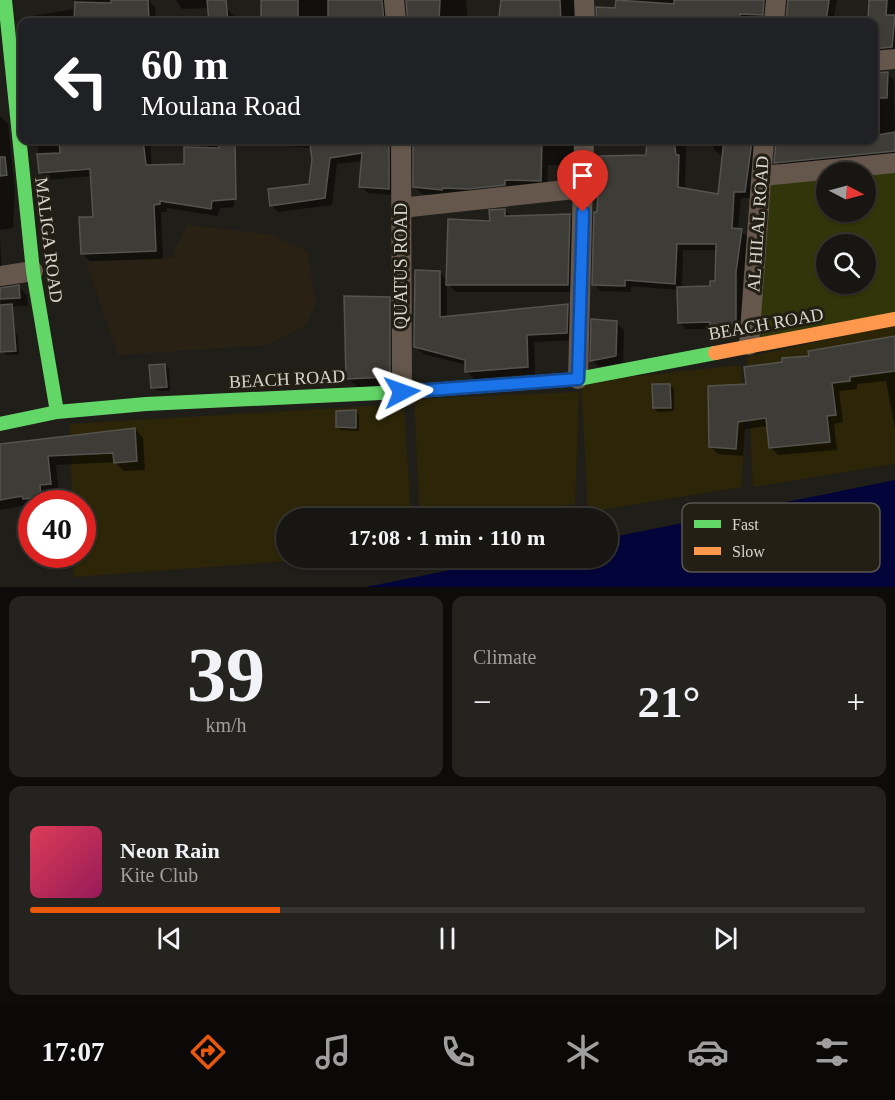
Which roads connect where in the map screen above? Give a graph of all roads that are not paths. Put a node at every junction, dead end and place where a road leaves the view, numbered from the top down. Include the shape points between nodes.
1 (5, 0) edge
2 (394, 0) edge
3 (585, 0) edge
4 (776, 0) edge
5 (396, 18) edge
6 (585, 18) edge
7 (774, 18) edge
8 (895, 59) edge
9 (878, 61) edge
10 (18, 86) edge
11 (23, 144) edge
12 (401, 144) edge
13 (584, 144) edge
14 (764, 144) edge
15 (895, 163) edge
16 (762, 176) junction
17 (584, 188) junction
18 (401, 208) junction
19 (33, 271) junction
20 (0, 276) edge
21 (895, 319) edge
22 (749, 345) junction
23 (578, 379) junction
24 (402, 392) junction
25 (57, 412) junction
26 (0, 424) edge

1 - 10 street, MALIGA ROAD
2 - 5 street
3 - 6 street
4 - 7 street
8 - 9 street
11 - 19 street, MALIGA ROAD
12 - 18 street, QUATUS ROAD
13 - 17 street
14 - 16 street, AL HILAL ROAD
15 - 16 street
16 - 22 street, AL HILAL ROAD
17 - 18 street
17 - 23 street
18 - 24 street, QUATUS ROAD
19 - 20 street
19 - 25 street, MALIGA ROAD
21 - 22 street, BEACH ROAD
22 - 23 street, BEACH ROAD
23 - 24 street, BEACH ROAD
24 - 25 street, BEACH ROAD
25 - 26 street, BEACH ROAD

